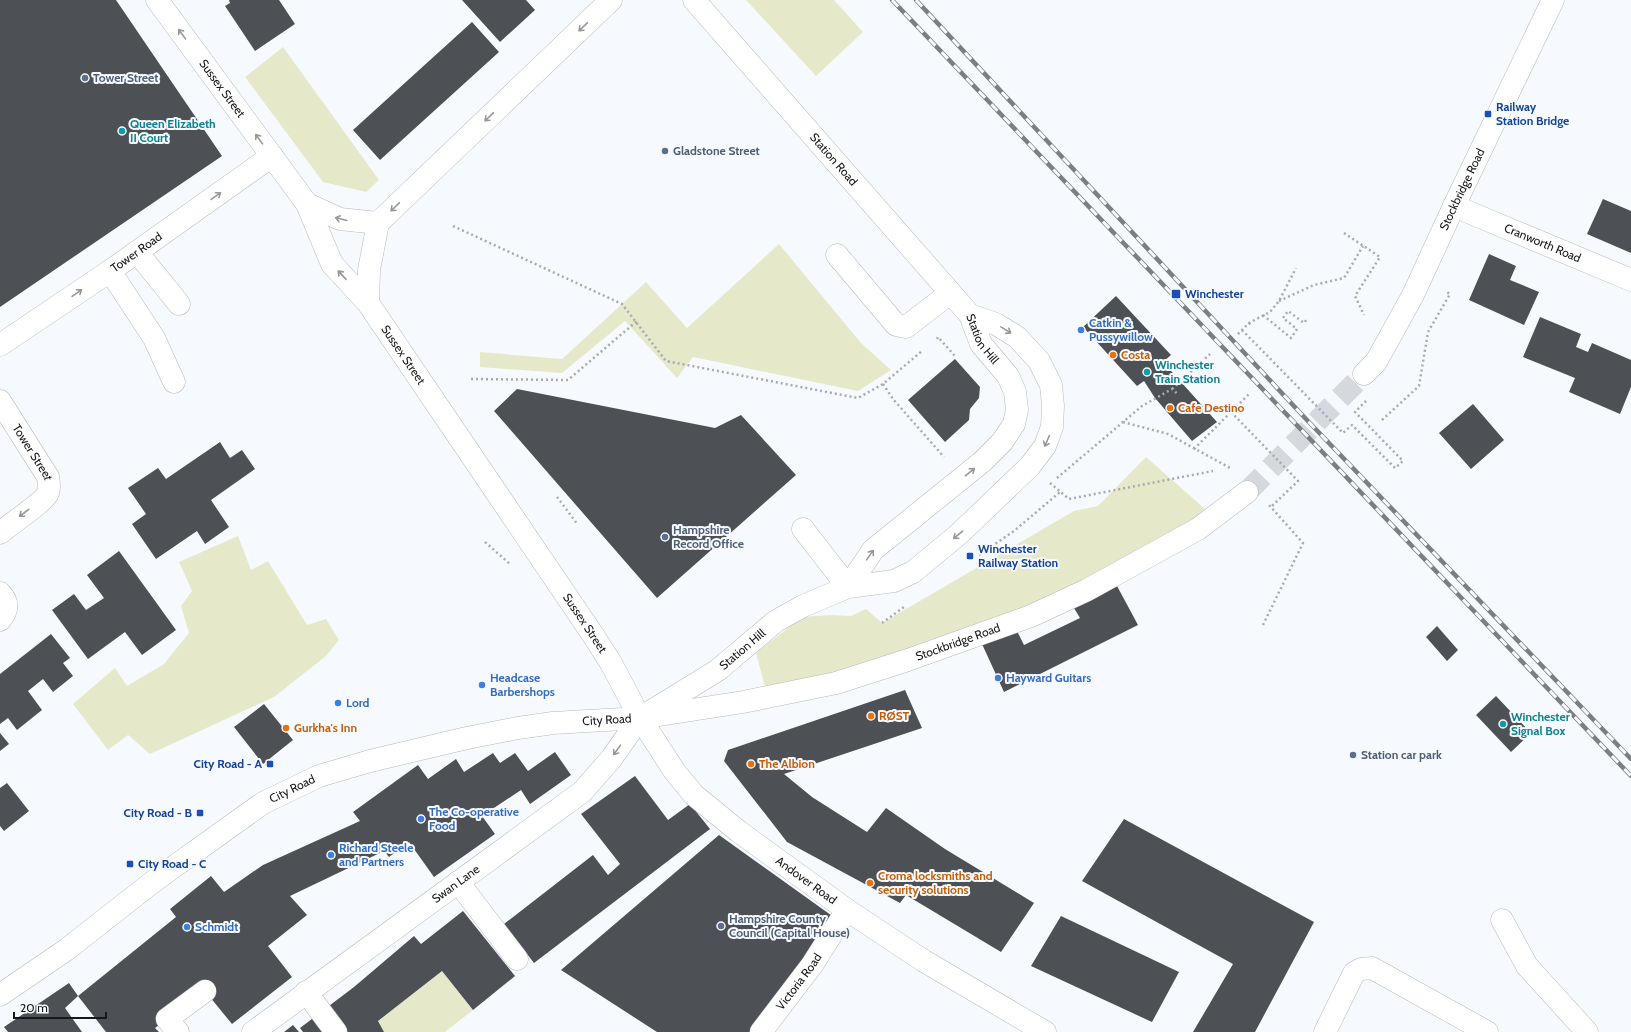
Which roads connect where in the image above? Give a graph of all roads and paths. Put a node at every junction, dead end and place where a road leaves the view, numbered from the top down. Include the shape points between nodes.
1 (157, 0) edge
2 (611, 0) edge
3 (1553, 0) edge
4 (696, 1) edge
5 (272, 156) junction
6 (307, 204) junction
7 (1454, 206) junction
8 (378, 223) junction
9 (453, 226) dead end
10 (1344, 233) dead end
11 (1363, 246) junction
12 (137, 252) junction
13 (837, 254) dead end
14 (1296, 268) dead end
15 (110, 271) junction
16 (1631, 280) edge
17 (1443, 290) dead end
18 (950, 293) junction
19 (1279, 301) junction
20 (368, 303) junction
21 (179, 304) dead end
22 (1364, 314) dead end
23 (970, 315) junction
24 (1263, 315) junction
25 (1307, 319) dead end
26 (637, 321) junction
27 (1249, 323) junction
28 (1252, 326) dead end
29 (1242, 330) junction
30 (1238, 334) dead end
31 (933, 342) dead end
32 (0, 345) edge
33 (927, 347) dead end
34 (1210, 354) dead end
35 (958, 360) dead end
36 (1364, 374) tunnel mouth
37 (471, 379) dead end
38 (174, 382) dead end
39 (883, 384) junction
40 (1172, 388) junction
41 (1249, 394) dead end
42 (1178, 395) dead end
43 (0, 401) edge
44 (1366, 401) dead end
45 (1231, 412) junction
46 (1382, 420) dead end
47 (1194, 449) dead end
48 (946, 460) dead end
49 (1213, 472) dead end
50 (1247, 492) tunnel mouth
51 (557, 497) dead end
52 (1271, 507) dead end
53 (578, 525) dead end
54 (803, 529) dead end
55 (0, 533) edge
56 (485, 542) dead end
57 (511, 565) dead end
58 (848, 587) junction
59 (0, 593) edge
60 (0, 620) edge
61 (640, 718) junction
62 (458, 882) junction
63 (847, 910) junction
64 (1502, 920) dead end
65 (517, 959) dead end
66 (205, 991) dead end
67 (306, 992) junction
68 (0, 995) edge
69 (178, 1032) edge
70 (253, 1032) edge
71 (336, 1032) edge
72 (761, 1032) edge
73 (1045, 1032) edge
74 (1325, 1032) edge
75 (1487, 1032) edge
76 (1587, 1032) edge

5 -> 1 main road, Sussex Street
2 -> 8 main road
3 - 7 main road, Stockbridge Road
4 - 18 main road, Station Road
5 - 6 main road, Sussex Street
12 -> 5 main road, Tower Road
8 -> 6 main road via 340,220
20 -> 6 main road, Sussex Street via 332,264
7 - 16 main road, Cranworth Road
7 - 36 main road, Stockbridge Road via 1413,295 1376,362
8 - 20 main road via 369,270
9 - 26 path via 622,304
10 - 11 path
11 - 19 path via 1344,278 1314,285
11 - 22 path via 1380,257 1356,296
12 - 15 main road, Tower Road
12 - 21 main road
13 - 18 main road via 896,325 906,327
14 - 19 path
32 -> 15 main road, Tower Road
15 - 38 main road via 154,338
17 - 46 path via 1450,294 1428,332 1419,386
18 - 23 main road, Station Road
19 - 24 path via 1270,312
20 - 61 main road, Sussex Street via 593,635
58 -> 23 main road, Station Hill via 873,550 983,461 1002,442 1014,424 1017,410 1015,392 1008,376 981,344
23 -> 58 main road, Station Hill via 996,324 1017,337 1040,361 1050,385 1053,406 1052,427 1045,446 1007,490 912,572 894,581
24 - 25 path via 1291,338 1297,329 1283,318 1288,311 1304,323
24 - 27 path
26 - 37 path via 568,380
26 - 39 path via 666,361 858,398
27 - 28 path
27 - 29 path
29 - 30 path
29 - 44 path via 1343,433 1352,425 1395,468 1403,461 1355,412
31 - 35 path via 938,337
33 - 39 path
34 - 40 path
39 - 48 path
40 - 42 path
40 - 49 path via 1142,406 1050,484 1069,499
41 - 45 path
43 -> 55 main road, Tower Street via 48,477 48,494
45 - 47 path
45 - 52 path via 1298,481
50 - 61 main road, Stockbridge Road via 1198,529 1087,590 1031,616 836,683 743,702
51 - 53 path
54 - 58 main road
56 - 57 path
58 - 61 main road, Station Hill via 803,606 776,621 718,670
59 - 60 main road via 7,605
61 -> 62 main road, Swan Lane via 611,759 582,792
61 - 63 main road, Andover Road via 675,772 694,795 738,831
61 - 68 main road, City Road via 553,723 518,728 370,761 319,776 263,803 220,832 66,950
62 - 65 main road
62 - 67 main road, Swan Lane
63 - 72 main road, Victoria Road via 812,965
63 - 73 main road, Andover Road via 924,961
64 - 76 main road via 1528,966
66 - 69 main road via 167,1019
67 - 70 main road, Swan Lane
67 - 71 main road
74 - 75 main road via 1354,973 1372,968

